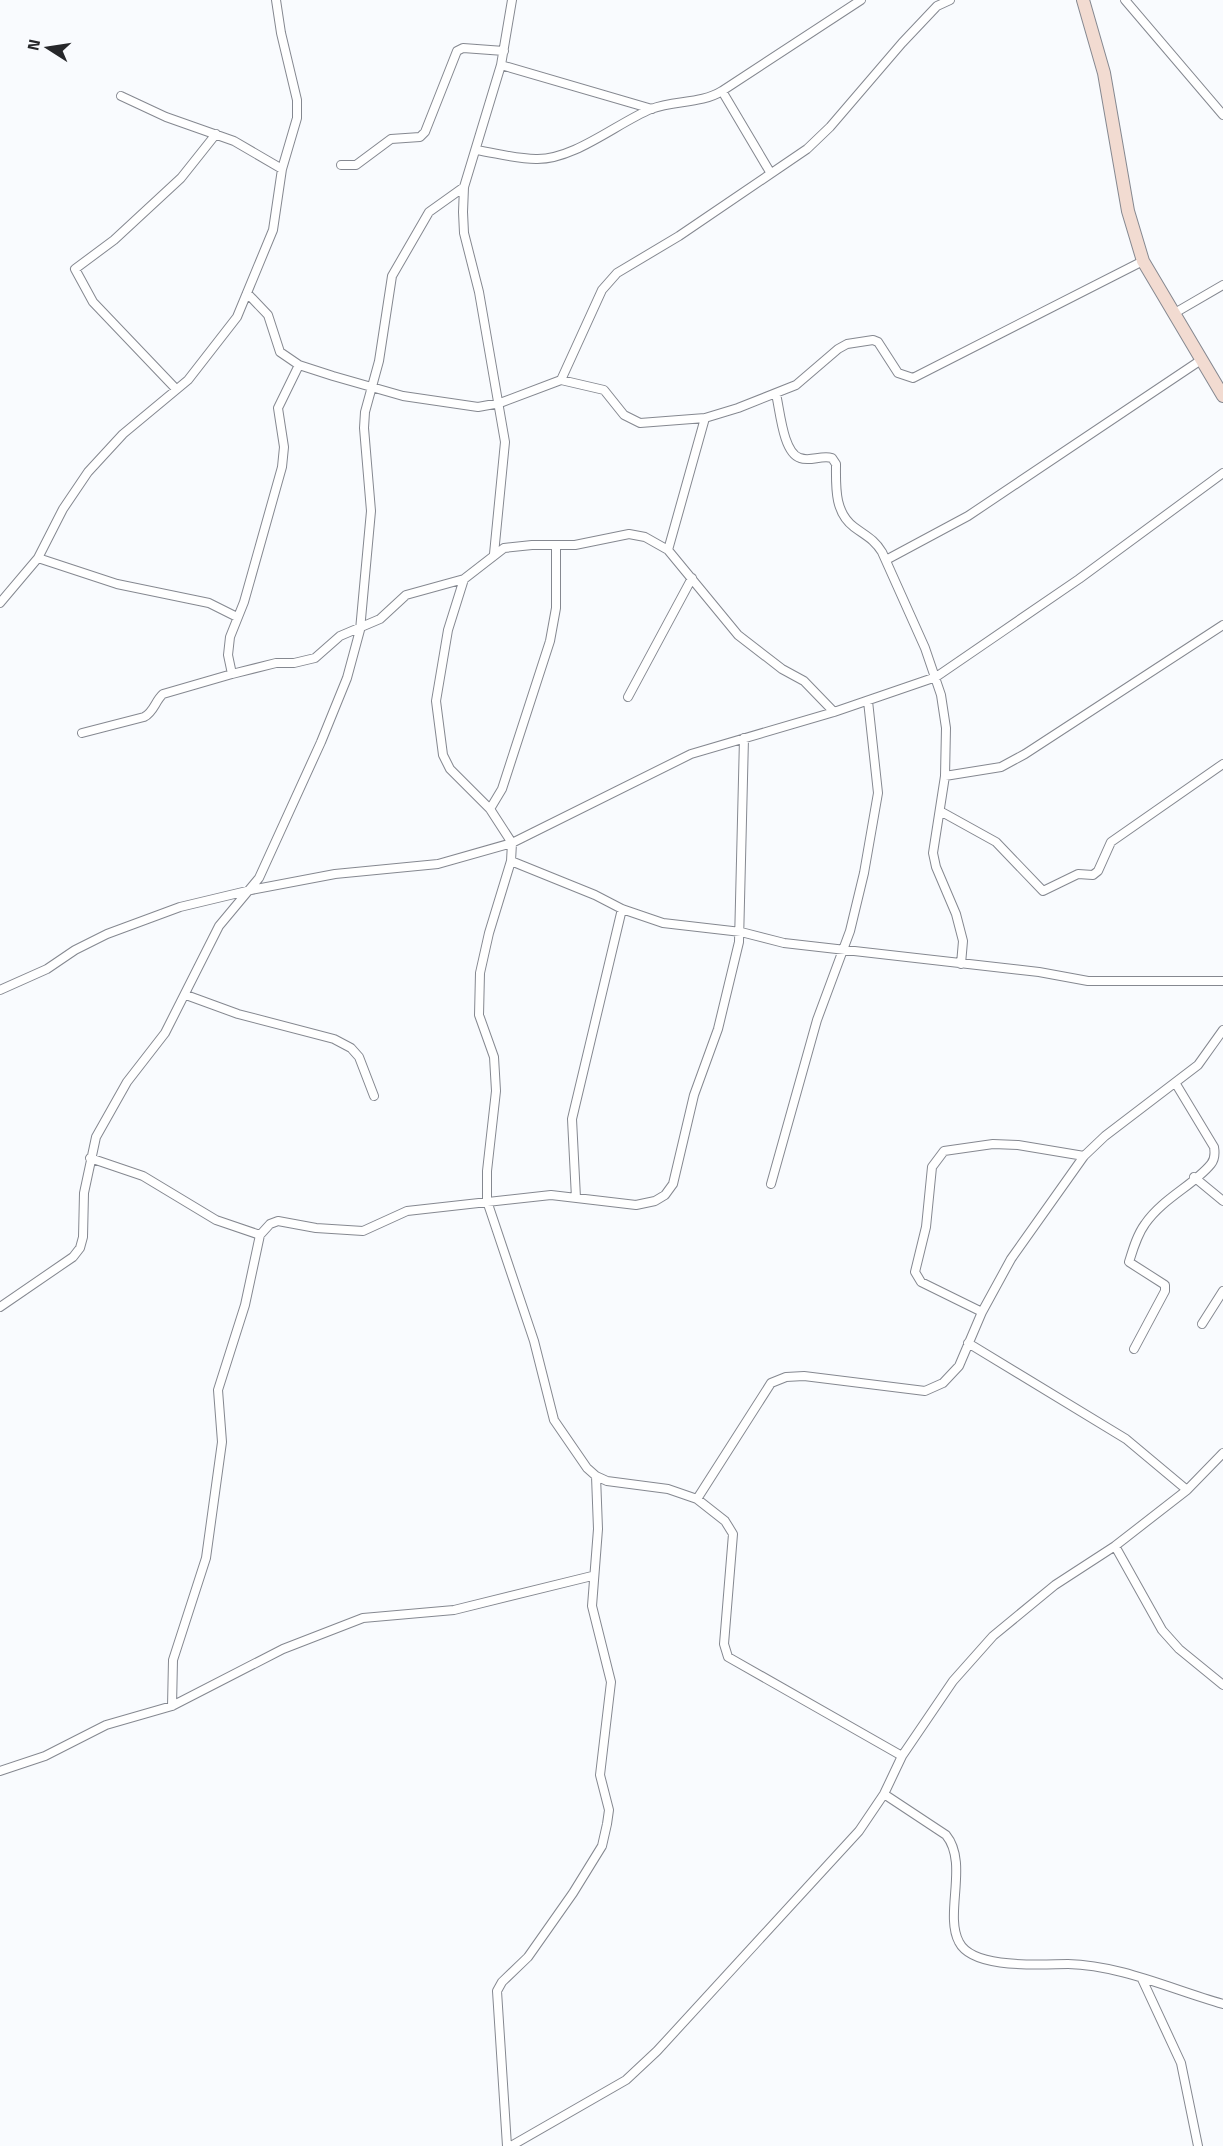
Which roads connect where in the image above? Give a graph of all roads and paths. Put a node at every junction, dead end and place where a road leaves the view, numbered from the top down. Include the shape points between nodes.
1 (276, 0) edge
2 (512, 0) edge
3 (861, 0) edge
4 (950, 0) edge
5 (1083, 0) edge
6 (1125, 0) edge
7 (504, 51) junction
8 (501, 65) junction
9 (722, 91) junction
10 (121, 96) dead end
11 (652, 109) junction
12 (1223, 115) edge
13 (216, 134) junction
14 (476, 150) junction
15 (341, 165) dead end
16 (282, 169) junction
17 (770, 172) junction
18 (464, 187) junction
19 (1143, 261) junction
20 (1223, 285) edge
21 (247, 293) junction
22 (1173, 314) junction
23 (1201, 360) junction
24 (299, 365) junction
25 (561, 380) junction
26 (371, 388) junction
27 (176, 389) junction
28 (776, 394) junction
29 (1223, 396) edge
30 (500, 403) junction
31 (705, 418) junction
32 (1223, 473) edge
33 (556, 546) junction
34 (668, 550) junction
35 (494, 554) junction
36 (38, 558) junction
37 (886, 560) junction
38 (692, 578) junction
39 (464, 579) junction
40 (0, 603) edge
41 (237, 617) junction
42 (1223, 625) edge
43 (360, 630) junction
44 (232, 674) junction
45 (936, 677) junction
46 (628, 697) dead end
47 (868, 701) junction
48 (834, 712) junction
49 (82, 733) dead end
50 (744, 738) junction
51 (1223, 764) edge
52 (945, 776) junction
53 (490, 809) junction
54 (940, 811) junction
55 (512, 843) junction
56 (511, 861) junction
57 (251, 890) junction
58 (622, 909) junction
59 (741, 932) junction
60 (843, 951) junction
61 (961, 964) junction
62 (1223, 981) edge
63 (0, 990) edge
64 (186, 995) junction
65 (1223, 1030) edge
66 (1176, 1084) junction
67 (374, 1096) dead end
68 (1084, 1156) junction
69 (90, 1158) junction
70 (1194, 1177) junction
71 (771, 1184) dead end
72 (576, 1198) junction
73 (488, 1201) junction
74 (1223, 1201) edge
75 (260, 1235) junction
76 (1223, 1291) edge
77 (0, 1307) edge
78 (982, 1312) junction
79 (1202, 1324) dead end
80 (968, 1343) junction
81 (1134, 1348) dead end
82 (1223, 1454) edge
83 (596, 1476) junction
84 (1187, 1490) junction
85 (697, 1499) junction
86 (1115, 1546) junction
87 (592, 1576) junction
88 (1223, 1685) edge
89 (172, 1706) junction
90 (902, 1756) junction
91 (0, 1771) edge
92 (884, 1794) junction
93 (1142, 1979) junction
94 (1223, 2004) edge
95 (507, 2146) edge
96 (511, 2146) edge
97 (1198, 2146) edge

1 - 16 street via 297,100 297,118
2 - 7 street
3 - 9 street
4 - 17 street via 937,6 902,43 830,128 807,149
5 - 19 street via 1104,73 1128,211
6 - 12 street
7 - 8 street
7 - 15 street via 457,51 420,137 391,139 356,165
8 - 11 street
8 - 14 street
9 - 11 street via 711,98
9 - 17 street
10 - 13 street
11 - 14 street via 550,157 527,159
13 - 16 street
13 - 27 street via 181,178 114,240 75,269 93,302
14 - 18 street
16 - 21 street via 273,230
17 - 25 street via 680,236 617,273 602,290
18 - 26 street via 429,212 400,258 392,276
18 - 30 street via 464,233
19 - 22 street
19 - 28 street via 913,378 898,373 878,342 866,340 837,349 803,380
20 - 22 street
21 - 24 street via 267,315 280,352
21 - 27 street via 237,316 210,353
22 - 23 street
23 - 29 street
23 - 37 street via 968,516
24 - 26 street
24 - 41 street via 278,408 284,447 282,467
25 - 30 street
25 - 31 street via 604,390 632,421
26 - 30 street via 457,405
26 - 43 street via 364,428 371,511
27 - 36 street via 123,434 88,472 63,509
28 - 31 street
28 - 37 street via 792,455 801,459 832,458 836,464 839,509 848,522 875,541
30 - 35 street via 505,442
31 - 34 street
32 - 45 street
33 - 34 street via 629,534 645,537
33 - 35 street via 516,546
33 - 53 street via 556,608 550,641 502,789
34 - 38 street
35 - 39 street
36 - 40 street
36 - 41 street via 117,584 209,603
37 - 45 street
38 - 46 street
38 - 48 street via 738,635 804,681
39 - 43 street via 406,596 380,620
39 - 53 street via 448,630 439,680 438,723 443,755 450,769
41 - 44 street via 228,655
42 - 52 street via 1025,754 1001,767
43 - 44 street via 331,642 315,658
43 - 57 street via 321,742
44 - 49 street via 163,694 144,717
45 - 47 street
45 - 52 street via 946,728
47 - 48 street
47 - 60 street via 877,771 876,808
48 - 50 street
50 - 55 street via 691,754
50 - 59 street
51 - 54 street via 1111,842 1093,875 1078,874 1043,891 996,842
52 - 54 street
53 - 55 street
54 - 61 street via 933,853 963,941
55 - 56 street
55 - 57 street via 438,864 335,874
56 - 58 street
56 - 73 street via 480,974 479,1015 494,1057 496,1091 487,1171
57 - 63 street via 180,907 107,933 47,969
57 - 64 street via 219,926
58 - 59 street via 663,923
58 - 72 street via 572,1119
59 - 60 street via 784,944
59 - 72 street via 718,1029 694,1095 673,1184 655,1201 636,1205
60 - 61 street
60 - 71 street via 814,1030
61 - 62 street via 1088,981
64 - 67 street via 238,1014 334,1039 351,1048 359,1057
64 - 69 street via 165,1033 127,1082 96,1137
65 - 66 street via 1198,1065
66 - 68 street
66 - 70 street via 1214,1147 1210,1164
68 - 78 street via 1011,1259
68 - 78 street via 993,1144 944,1151 937,1158 932,1167 926,1227 915,1272 921,1281
69 - 75 street via 142,1176 216,1220
69 - 77 street via 80,1248 73,1257
70 - 74 street
70 - 81 street via 1164,1202 1137,1239 1129,1262 1165,1285 1165,1291
72 - 73 street via 551,1195
73 - 75 street via 407,1212 363,1231 278,1221
73 - 83 street via 534,1341 554,1420
75 - 89 street via 245,1305 218,1390 222,1442 206,1558 173,1660
76 - 79 street
78 - 80 street
80 - 84 street via 1126,1439
80 - 85 street via 959,1366 943,1383 925,1391 804,1376 771,1383
82 - 84 street
83 - 85 street via 668,1488
83 - 87 street via 598,1529
84 - 86 street
85 - 90 street via 726,1521 733,1534 724,1644 728,1657
86 - 88 street via 1162,1630
86 - 90 street via 1055,1585 993,1636 953,1681
87 - 89 street via 454,1610 363,1618 283,1649
87 - 95 street via 593,1614 611,1682 600,1775 609,1810 607,1824 602,1846 573,1893 528,1957 497,1991
89 - 91 street via 106,1725 45,1756
90 - 92 street
92 - 93 street via 952,1843 956,1926 964,1948 983,1959 1023,1966 1070,1964
92 - 96 street via 859,1831 657,2051 626,2080
93 - 94 street
93 - 97 street via 1181,2063

